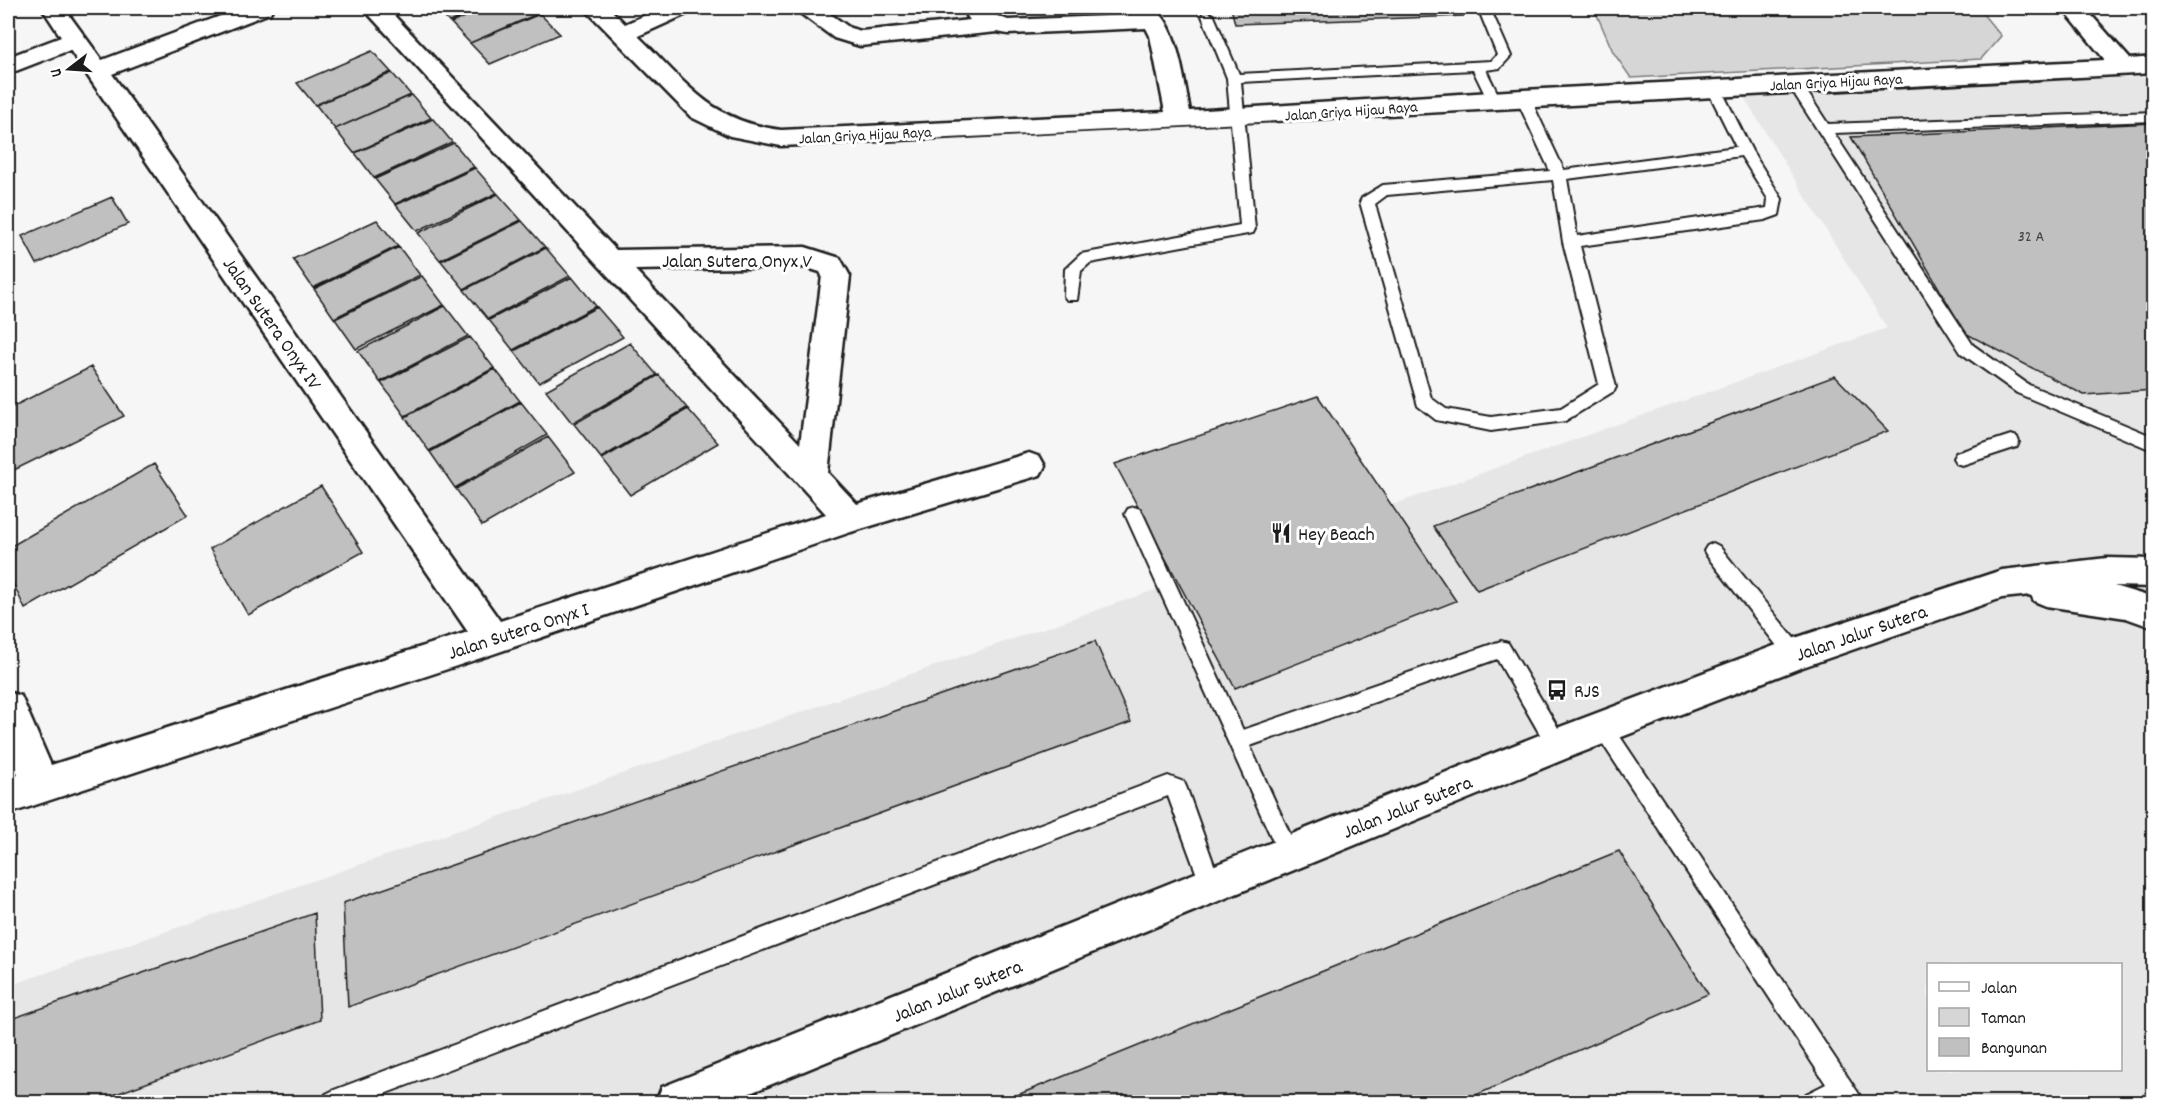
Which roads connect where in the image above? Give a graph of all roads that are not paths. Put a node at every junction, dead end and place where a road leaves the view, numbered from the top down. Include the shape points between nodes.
1 (53, 8) edge
2 (261, 8) edge
3 (374, 8) edge
4 (596, 8) edge
5 (681, 8) edge
6 (808, 8) edge
7 (967, 8) edge
8 (1484, 8) edge
9 (2073, 8) edge
10 (1146, 14) edge
11 (1208, 16) dead end
12 (997, 25) junction
13 (624, 33) junction
14 (75, 40) junction
15 (2154, 65) edge
16 (8, 66) edge
17 (1478, 66) junction
18 (2123, 66) junction
19 (97, 71) junction
20 (1234, 78) junction
21 (1795, 84) junction
22 (1713, 87) junction
23 (1523, 98) junction
24 (1494, 100) junction
25 (2154, 116) edge
26 (1239, 117) junction
27 (1179, 120) junction
28 (1824, 129) junction
29 (1745, 151) junction
30 (1559, 175) junction
31 (1571, 242) junction
32 (611, 260) junction
33 (1072, 296) dead end
34 (2012, 442) dead end
35 (2154, 444) edge
36 (1962, 458) dead end
37 (1029, 466) dead end
38 (812, 474) junction
39 (1134, 514) dead end
40 (851, 519) junction
41 (1713, 551) dead end
42 (2154, 573) edge
43 (2002, 584) junction
44 (2154, 613) edge
45 (493, 639) junction
46 (1795, 654) junction
47 (8, 708) edge
48 (1604, 729) junction
49 (1238, 741) junction
50 (1557, 745) junction
51 (24, 790) edge
52 (1289, 854) junction
53 (1211, 887) junction
54 (1847, 1096) edge
55 (334, 1102) edge
56 (677, 1102) edge
57 (1814, 1102) edge

1 - 14 street, Jalan Sutera Onyx IV
2 - 19 street
3 - 32 street
4 - 13 street, Jalan Griya Hijau Raya
5 - 13 street
6 - 12 street via 842,33 860,39
7 - 12 street
8 - 17 lane via 1504,56 1495,65
9 - 18 street
10 - 12 street
10 - 27 street via 1162,36
11 - 20 lane
13 - 27 street, Jalan Griya Hijau Raya via 700,111 741,133 781,138
14 - 16 street
14 - 19 street, Jalan Sutera Onyx IV
15 - 18 street, Jalan Griya Hijau Raya
17 - 20 lane
17 - 24 lane
18 - 21 street, Jalan Griya Hijau Raya
19 - 45 street, Jalan Sutera Onyx IV
20 - 26 lane
21 - 22 street, Jalan Griya Hijau Raya
21 - 28 lane
22 - 23 street, Jalan Griya Hijau Raya
22 - 29 lane
23 - 24 street, Jalan Griya Hijau Raya
23 - 30 lane
24 - 26 street, Jalan Griya Hijau Raya
25 - 28 lane
26 - 27 street, Jalan Griya Hijau Raya
26 - 33 lane via 1248,229 1086,258 1073,269
28 - 35 lane via 1967,349 2023,389
29 - 30 lane
29 - 31 lane via 1775,198 1774,211
30 - 31 lane
30 - 31 lane via 1383,190 1367,202 1424,401 1442,415 1491,424 1565,414 1608,387
32 - 38 street
32 - 38 street, Jalan Sutera Onyx V via 805,257 830,265 836,276
34 - 36 lane
37 - 40 street, Jalan Sutera Onyx I
38 - 40 street
39 - 49 lane
40 - 45 street, Jalan Sutera Onyx I
41 - 46 lane
42 - 43 street, Jalan Jalur Sutera via 2107,572
43 - 44 street via 2127,603
43 - 46 street, Jalan Jalur Sutera
45 - 51 street, Jalan Sutera Onyx I
46 - 48 street, Jalan Jalur Sutera
47 - 51 street
48 - 50 street, Jalan Jalur Sutera
48 - 54 lane
49 - 50 lane via 1501,650
49 - 52 lane
50 - 52 street, Jalan Jalur Sutera
52 - 53 street, Jalan Jalur Sutera
53 - 55 lane via 1177,789 1155,789
53 - 56 street, Jalan Jalur Sutera
54 - 57 lane

